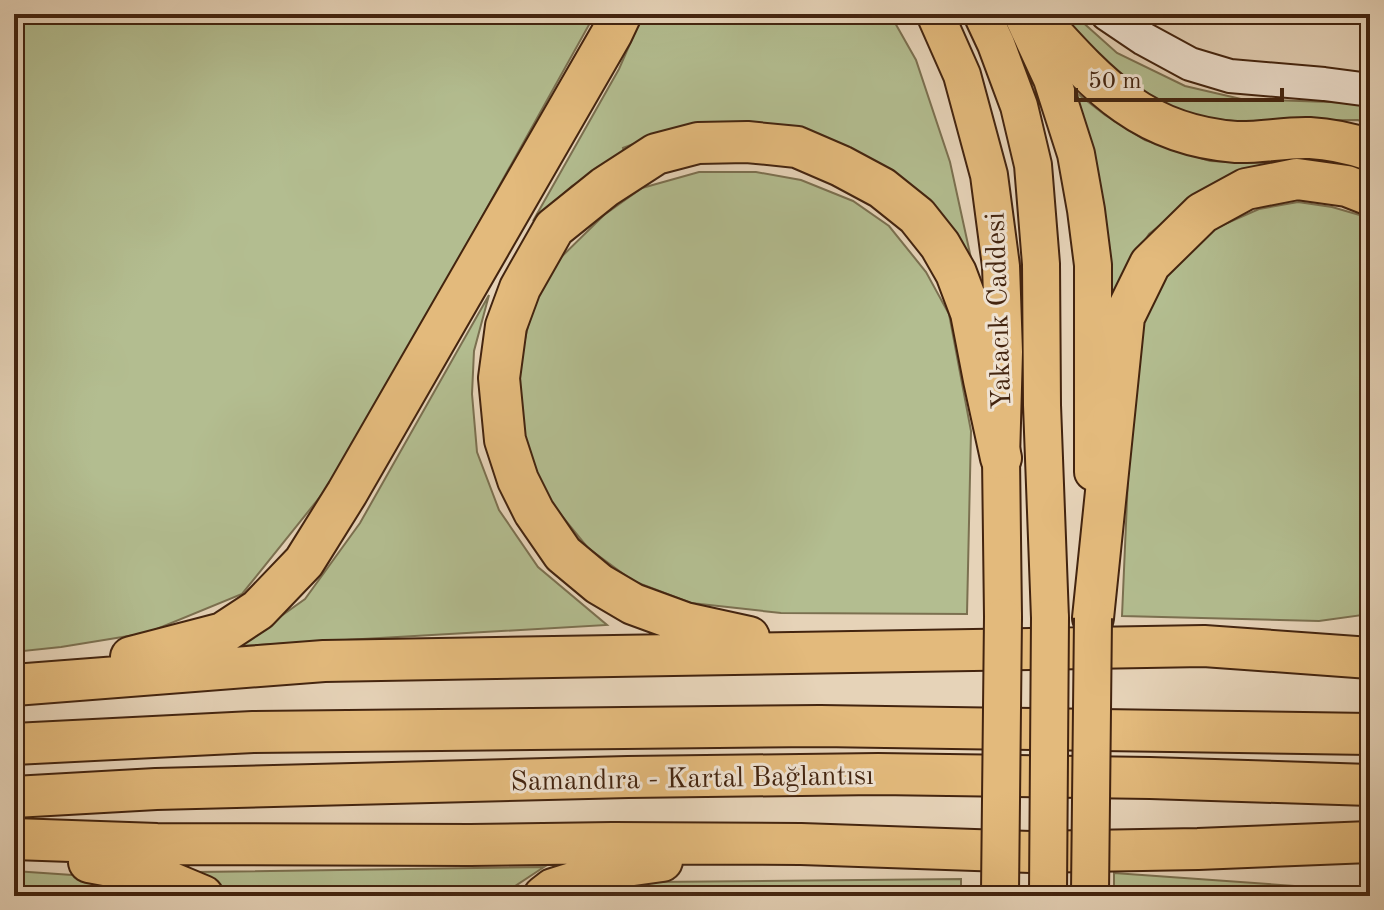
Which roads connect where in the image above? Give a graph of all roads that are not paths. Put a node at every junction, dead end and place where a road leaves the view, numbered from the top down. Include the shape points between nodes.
1 (621, 14) edge
2 (935, 14) edge
3 (982, 14) edge
4 (1022, 14) edge
5 (1034, 14) edge
6 (1107, 14) edge
7 (1370, 90) edge
8 (1370, 150) edge
9 (1370, 195) edge
10 (1001, 458) junction
11 (1093, 618) junction
12 (1370, 638) edge
13 (1204, 646) junction
14 (847, 652) junction
15 (1370, 658) edge
16 (23, 684) edge
17 (1370, 734) edge
18 (14, 744) edge
19 (1370, 785) edge
20 (14, 797) edge
21 (14, 839) edge
22 (1370, 842) edge
23 (801, 844) junction
24 (14, 849) edge
25 (1198, 849) junction
26 (1370, 864) edge
27 (1048, 894) edge
28 (999, 895) edge
29 (1091, 895) edge
30 (203, 896) edge
31 (544, 896) edge

1 - 16 highway via 304,562 258,610 223,633
2 - 10 highway, Yakacık Caddesi via 962,75 989,175 1001,281
3 - 27 highway, Yakacık Caddesi, bridge via 1019,106 1033,165 1041,264 1050,618
4 - 11 highway via 1052,79 1076,154 1093,265
5 - 8 highway via 1092,77 1162,125 1237,142 1310,138
6 - 7 main road via 1190,64 1230,76
9 - 11 highway via 1297,179 1246,189 1202,213 1150,264 1124,317
10 - 14 highway via 971,313 956,273 917,216 882,188 841,166 797,147 698,143 656,154 554,228 520,288 506,326 499,378 505,440 518,480 556,544 599,584 633,604 685,623
10 - 28 highway, Yakacık Caddesi, bridge
11 - 29 highway, bridge
12 - 13 highway
13 - 14 highway
13 - 15 highway
14 - 16 highway via 324,661
17 - 18 highway, Samandıra - Kartal Bağlantısı via 820,726 253,732
19 - 20 highway, Samandıra - Kartal Bağlantısı via 753,775
21 - 23 highway via 189,845
22 - 25 highway
23 - 25 highway via 1031,852
23 - 31 highway via 626,866
24 - 30 highway via 148,873
25 - 26 highway via 1326,855

